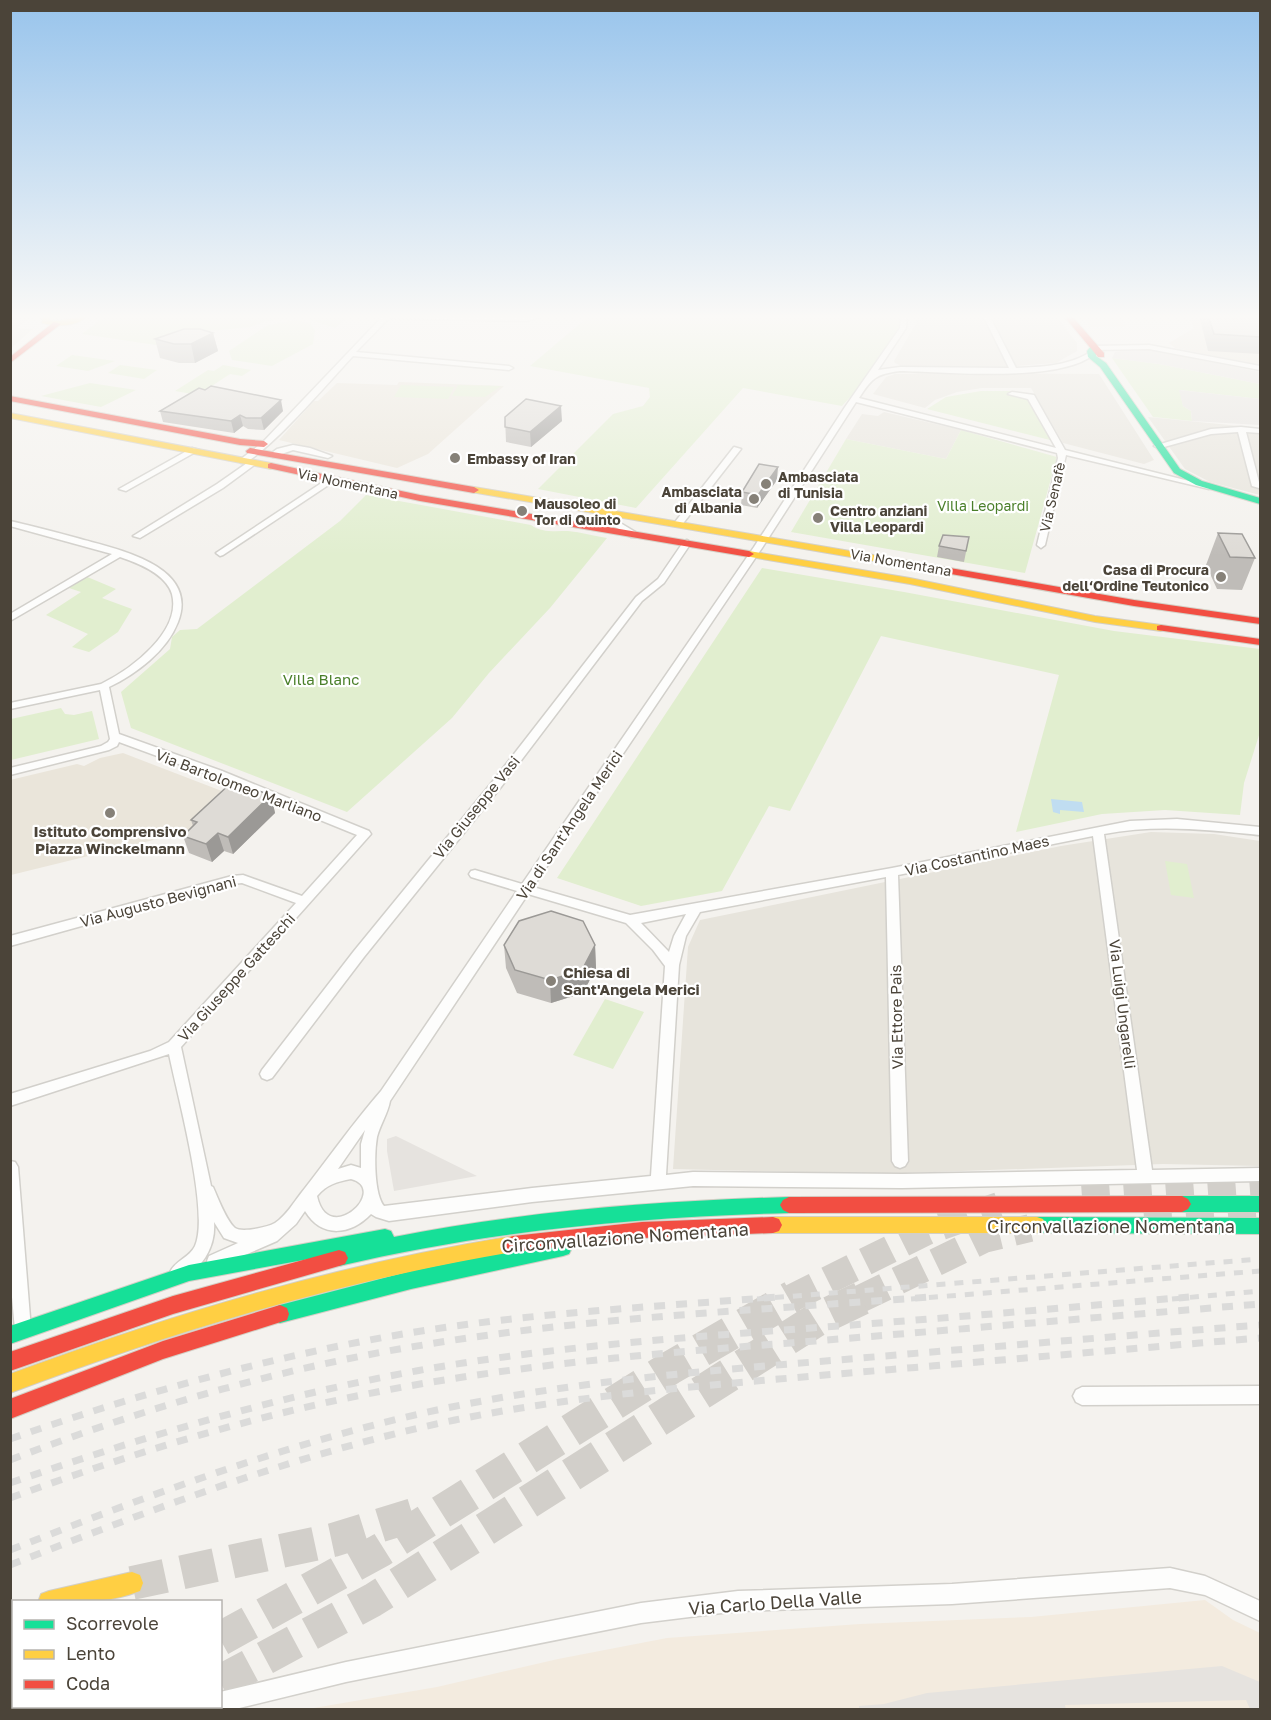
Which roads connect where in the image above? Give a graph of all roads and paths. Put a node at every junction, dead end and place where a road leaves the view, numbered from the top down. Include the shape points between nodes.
1 (314, 395) edge
2 (858, 395) edge
3 (1020, 395) edge
4 (1124, 395) edge
5 (10, 398) edge
6 (855, 399) junction
7 (10, 406) edge
8 (10, 415) edge
9 (1240, 429) junction
10 (1260, 431) edge
11 (1158, 446) junction
12 (737, 449) dead end
13 (195, 450) junction
14 (1061, 450) junction
15 (262, 454) junction
16 (1124, 466) junction
17 (281, 469) junction
18 (1176, 471) junction
19 (396, 477) junction
20 (332, 480) junction
21 (1256, 486) dead end
22 (1209, 487) junction
23 (123, 489) dead end
24 (1260, 501) edge
25 (541, 502) junction
26 (575, 512) junction
27 (541, 519) junction
28 (10, 523) edge
29 (617, 524) junction
30 (678, 525) junction
31 (634, 535) junction
32 (137, 536) dead end
33 (763, 539) junction
34 (687, 543) junction
35 (1041, 544) dead end
36 (120, 553) junction
37 (220, 553) dead end
38 (753, 555) junction
39 (10, 618) edge
40 (1260, 621) edge
41 (1260, 642) edge
42 (104, 686) junction
43 (10, 706) edge
44 (114, 736) junction
45 (10, 772) edge
46 (1098, 831) junction
47 (1260, 831) edge
48 (364, 834) joint
49 (892, 873) junction
50 (475, 874) dead end
51 (525, 889) junction
52 (303, 901) junction
53 (695, 910) junction
54 (630, 920) junction
55 (10, 940) edge
56 (672, 965) junction
57 (174, 1046) junction
58 (267, 1074) dead end
59 (386, 1095) junction
60 (10, 1100) edge
61 (900, 1161) dead end
62 (10, 1167) edge
63 (1260, 1175) edge
64 (1145, 1178) junction
65 (203, 1180) junction
66 (321, 1181) junction
67 (658, 1183) junction
68 (371, 1189) junction
69 (309, 1194) junction
70 (1260, 1204) edge
71 (1260, 1226) edge
72 (280, 1228) junction
73 (658, 1231) junction
74 (457, 1232) junction
75 (189, 1273) junction
76 (169, 1278) junction
77 (17, 1332) edge
78 (10, 1362) edge
79 (10, 1384) edge
80 (1260, 1395) edge
81 (1082, 1396) dead end
82 (10, 1409) edge
83 (132, 1583) tunnel mouth
84 (58, 1600) edge
85 (1260, 1611) edge
86 (222, 1702) edge

1 - 15 street
2 - 6 street, Via di Sant'Angela Merici
3 - 14 street via 1031,397
4 - 11 main road
5 - 15 main road, Via Nomentana via 240,442
6 - 14 street
6 - 33 street, Via di Sant'Angela Merici
7 - 15 main road, Via Nomentana
8 - 13 main road, Via Nomentana
9 - 10 street
9 - 11 street via 1212,431
9 - 21 street
11 - 18 main road
12 - 30 street
13 - 15 main road, Via Nomentana
13 - 23 street
14 - 16 street
14 - 35 street, Via Senafè
15 - 17 main road
15 - 17 main road, Via Nomentana
15 - 19 main road, Via Nomentana
15 - 19 main road, Via Nomentana via 328,456
15 - 32 street via 220,486
16 - 18 street
16 - 22 street
17 - 20 main road, Via Nomentana
18 - 22 main road
19 - 25 main road, Via Nomentana
20 - 27 main road, Via Nomentana
20 - 37 street
22 - 24 main road
25 - 26 main road, Via Nomentana
25 - 30 main road, Via Nomentana
26 - 27 main road
26 - 29 main road, Via Nomentana
27 - 31 main road, Via Nomentana
28 - 36 street
29 - 31 street
29 - 34 main road, Via Nomentana
30 - 33 main road, Via Nomentana
31 - 34 main road, Via Nomentana
33 - 38 street, Via di Sant'Angela Merici
33 - 40 main road, Via Nomentana
34 - 38 main road, Via Nomentana
34 - 58 street, Via Giuseppe Vasi via 663,579 639,599
36 - 39 street
36 - 42 street via 165,576 176,595 178,610 158,645
38 - 41 main road, Via Nomentana via 910,580 1095,619
38 - 51 street, Via di Sant'Angela Merici
42 - 43 street
42 - 44 street
44 - 45 street via 115,742 107,747
44 - 48 street, Via Bartolomeo Marliano
46 - 47 street, Via Costantino Maes via 1164,823
46 - 49 street, Via Costantino Maes
46 - 64 street, Via Luigi Ungarelli
48 - 52 street, Via Giuseppe Gatteschi
49 - 53 street, Via Costantino Maes
49 - 61 street, Via Ettore Pais
50 - 51 street
51 - 54 street
51 - 59 street, Via di Sant'Angela Merici
52 - 55 street, Via Augusto Bevignani via 243,879 232,880
52 - 57 street, Via Giuseppe Gatteschi
53 - 54 street, Via Costantino Maes
53 - 56 street via 680,936
54 - 56 street
56 - 67 street
57 - 60 street, Via Giuseppe Gatteschi
57 - 65 street
59 - 66 street, Via di Sant'Angela Merici
59 - 68 street, Via di Sant'Angela Merici via 369,1139
62 - 77 street
63 - 64 street
64 - 67 street via 732,1178
65 - 72 street via 230,1233 246,1238
65 - 76 street via 207,1233 204,1247 192,1262
66 - 68 street via 351,1172 362,1175
66 - 69 street
67 - 68 street via 393,1214 379,1211
68 - 69 street via 364,1211 342,1223 329,1224 315,1217
69 - 72 street
70 - 74 main road, Circonvallazione Nomentana via 762,1206 567,1218
71 - 73 main road, Circonvallazione Nomentana via 826,1225
72 - 75 street via 258,1244
73 - 79 main road, Circonvallazione Nomentana via 519,1243 387,1265 162,1328
73 - 82 main road via 511,1258 312,1306 161,1351
74 - 75 main road via 356,1241
74 - 78 main road, Circonvallazione Nomentana via 295,1269 184,1300
75 - 76 main road
76 - 77 main road
80 - 81 street
83 - 84 main road
85 - 86 street, Via Carlo Della Valle via 1185,1578 952,1594 738,1601 641,1613 346,1672

